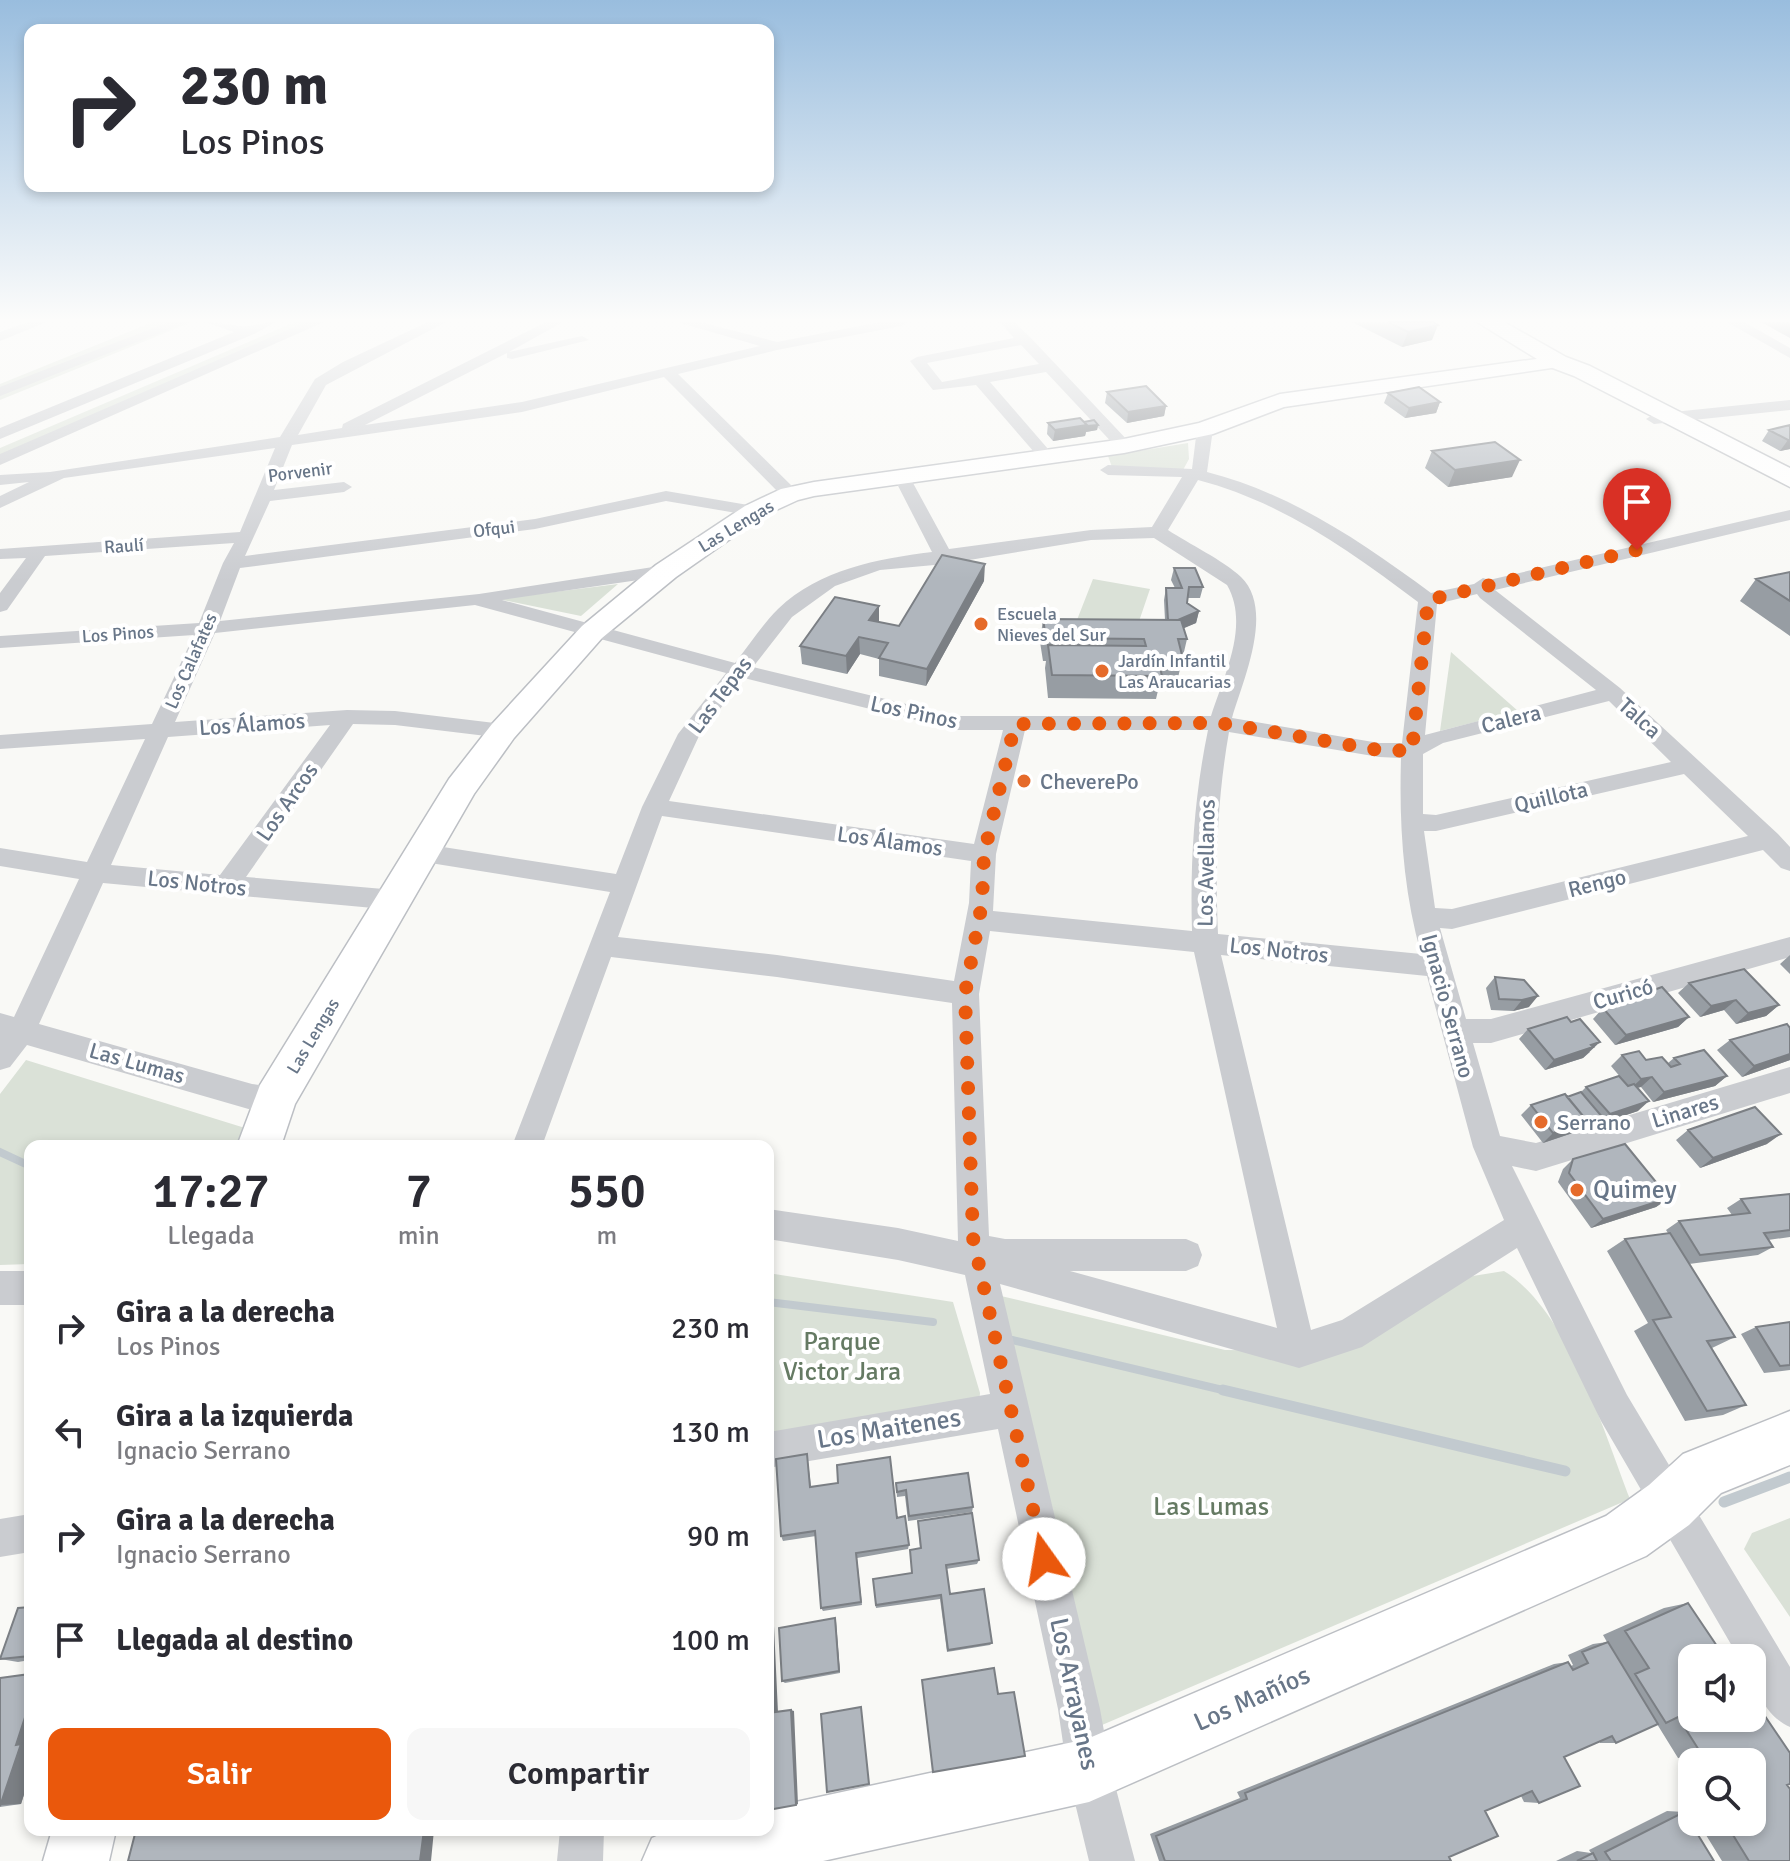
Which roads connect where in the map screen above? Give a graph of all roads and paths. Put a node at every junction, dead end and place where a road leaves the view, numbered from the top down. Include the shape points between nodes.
1 (61, 409) edge
2 (117, 409) edge
3 (305, 409) edge
4 (384, 409) edge
5 (510, 409) edge
6 (704, 409) edge
7 (1005, 409) edge
8 (1089, 409) edge
9 (1259, 409) edge
10 (1643, 409) edge
11 (1752, 409) edge
12 (1663, 418) junction
13 (1205, 429) junction
14 (0, 434) edge
15 (330, 437) junction
16 (286, 441) junction
17 (1124, 446) junction
18 (1047, 457) junction
19 (0, 460) edge
20 (1108, 470) dead end
21 (60, 474) junction
22 (1193, 474) junction
23 (901, 476) junction
24 (1790, 479) edge
25 (0, 480) edge
26 (344, 487) dead end
27 (1790, 490) edge
28 (790, 494) junction
29 (261, 497) junction
30 (0, 503) edge
31 (754, 511) junction
32 (1790, 515) edge
33 (1158, 532) junction
34 (247, 537) junction
35 (39, 552) junction
36 (0, 554) edge
37 (945, 558) junction
38 (232, 563) junction
39 (666, 571) junction
40 (1483, 584) junction
41 (475, 599) junction
42 (1428, 600) junction
43 (0, 606) edge
44 (207, 628) junction
45 (592, 632) junction
46 (0, 642) edge
47 (737, 670) junction
48 (1613, 693) junction
49 (347, 717) junction
50 (1220, 723) junction
51 (1015, 724) junction
52 (159, 731) junction
53 (503, 731) junction
54 (0, 742) edge
55 (1412, 751) junction
56 (1691, 765) junction
57 (654, 807) junction
58 (1411, 822) junction
59 (1769, 840) junction
60 (424, 853) junction
61 (984, 854) junction
62 (0, 857) edge
63 (1790, 862) edge
64 (95, 873) junction
65 (626, 885) junction
66 (226, 886) junction
67 (395, 900) junction
68 (1424, 918) junction
69 (979, 920) junction
70 (1205, 942) junction
71 (603, 946) junction
72 (1790, 947) edge
73 (1436, 966) junction
74 (965, 994) junction
75 (11, 1027) edge
76 (1454, 1031) junction
77 (0, 1058) edge
78 (1790, 1080) edge
79 (275, 1098) junction
80 (265, 1140) edge
81 (529, 1140) edge
82 (1488, 1147) junction
83 (774, 1225) edge
84 (1523, 1226) junction
85 (976, 1250) junction
86 (1186, 1255) dead end
87 (0, 1288) edge
88 (24, 1288) edge
89 (1299, 1351) junction
90 (1009, 1409) junction
91 (1790, 1438) edge
92 (774, 1449) edge
93 (1669, 1505) junction
94 (24, 1534) edge
95 (0, 1538) edge
96 (1790, 1706) edge
97 (1089, 1770) junction
98 (82, 1836) edge
99 (582, 1836) edge
100 (76, 1861) edge
101 (580, 1861) edge
102 (675, 1861) edge
103 (1112, 1861) edge

1 - 14 street
2 - 19 street
3 - 16 street, Los Calafates
4 - 15 street
5 - 15 street
6 - 28 street
7 - 18 street
8 - 17 street
9 - 13 street, Las Lengas
10 - 12 main road
11 - 12 street
12 - 24 main road
12 - 27 main road
13 - 17 street, Las Lengas
13 - 22 street via 1201,469
15 - 16 street
16 - 21 street
16 - 29 street, Los Calafates
17 - 18 street, Las Lengas
18 - 23 street, Las Lengas
20 - 22 street
21 - 25 street
21 - 30 street
22 - 33 street
22 - 42 street via 1297,510
23 - 28 street, Las Lengas
23 - 37 street
26 - 29 street, Porvenir
28 - 31 street, Las Lengas
29 - 34 street, Los Calafates
31 - 38 street, Ofqui via 666,496 535,524
31 - 39 street, Las Lengas
32 - 40 street
33 - 37 street, Las Tepas via 1091,535
33 - 50 street, Los Avellanos via 1234,581 1243,596 1247,634
34 - 35 street, Raulí
34 - 38 street, Los Calafates
35 - 36 street, Raulí
35 - 43 street
37 - 47 street, Las Tepas via 877,565 828,582 785,613
38 - 44 street, Los Calafates
39 - 41 street, Los Pinos
39 - 45 street, Las Lengas
40 - 42 street
40 - 48 street, Talca via 1487,594
41 - 44 street, Los Pinos
41 - 45 street, Los Pinos
42 - 55 street, Ignacio Serrano
44 - 46 street, Los Pinos
44 - 52 street, Los Calafates
45 - 47 street, Los Pinos
45 - 53 street, Las Lengas
47 - 51 street, Los Pinos via 956,723
47 - 57 street, Las Tepas via 689,734
48 - 55 street, Calera via 1436,738
48 - 56 street, Talca
49 - 52 street, Los Álamos
49 - 53 street, Los Álamos
49 - 66 street, Los Arcos
50 - 51 street, Los Pinos
50 - 55 street, Los Pinos
50 - 70 street, Los Avellanos via 1204,822
51 - 61 street, Los Arrayanes
52 - 54 street, Los Álamos
52 - 64 street, Los Calafates
53 - 60 street, Las Lengas via 461,787
55 - 58 street, Ignacio Serrano
56 - 58 street, Quillota via 1436,823
56 - 59 street, Talca
57 - 61 street, Los Álamos
57 - 65 street, Las Tepas
58 - 68 street, Ignacio Serrano
59 - 63 street, Talca
59 - 68 street, Rengo via 1452,919
60 - 65 street
60 - 67 street, Las Lengas
61 - 69 street, Los Arrayanes
62 - 64 street, Los Notros
64 - 66 street, Los Notros
64 - 75 street, Los Calafates
65 - 71 street, Las Tepas
66 - 67 street, Los Notros
67 - 79 street, Las Lengas
68 - 73 street, Ignacio Serrano
69 - 70 street, Los Notros
69 - 74 street, Los Arrayanes
70 - 73 street, Los Notros
70 - 89 street, Los Avellanos
71 - 74 street
71 - 81 street, Las Tepas
72 - 76 street, Curicó via 1491,1031
73 - 76 street, Ignacio Serrano
74 - 85 street, Los Arrayanes
75 - 77 street, Los Calafates
75 - 79 street, Las Lumas via 252,1097
76 - 82 street, Ignacio Serrano
78 - 82 street, Linares via 1536,1157
79 - 80 street, Las Lengas
82 - 84 street, Ignacio Serrano
83 - 85 street
84 - 89 street via 1350,1335
84 - 93 street, Ignacio Serrano
85 - 86 street via 1002,1255
85 - 89 street
85 - 90 street, Los Arrayanes
87 - 88 street
90 - 92 street, Los Maitenes
90 - 97 street, Los Arrayanes
91 - 93 street, Los Mañíos via 1702,1473
93 - 96 street, Ignacio Serrano
93 - 97 street, Los Mañíos via 1626,1536
94 - 95 street
97 - 102 street, Los Mañíos
97 - 103 street, Los Arrayanes
98 - 100 street
99 - 101 street

